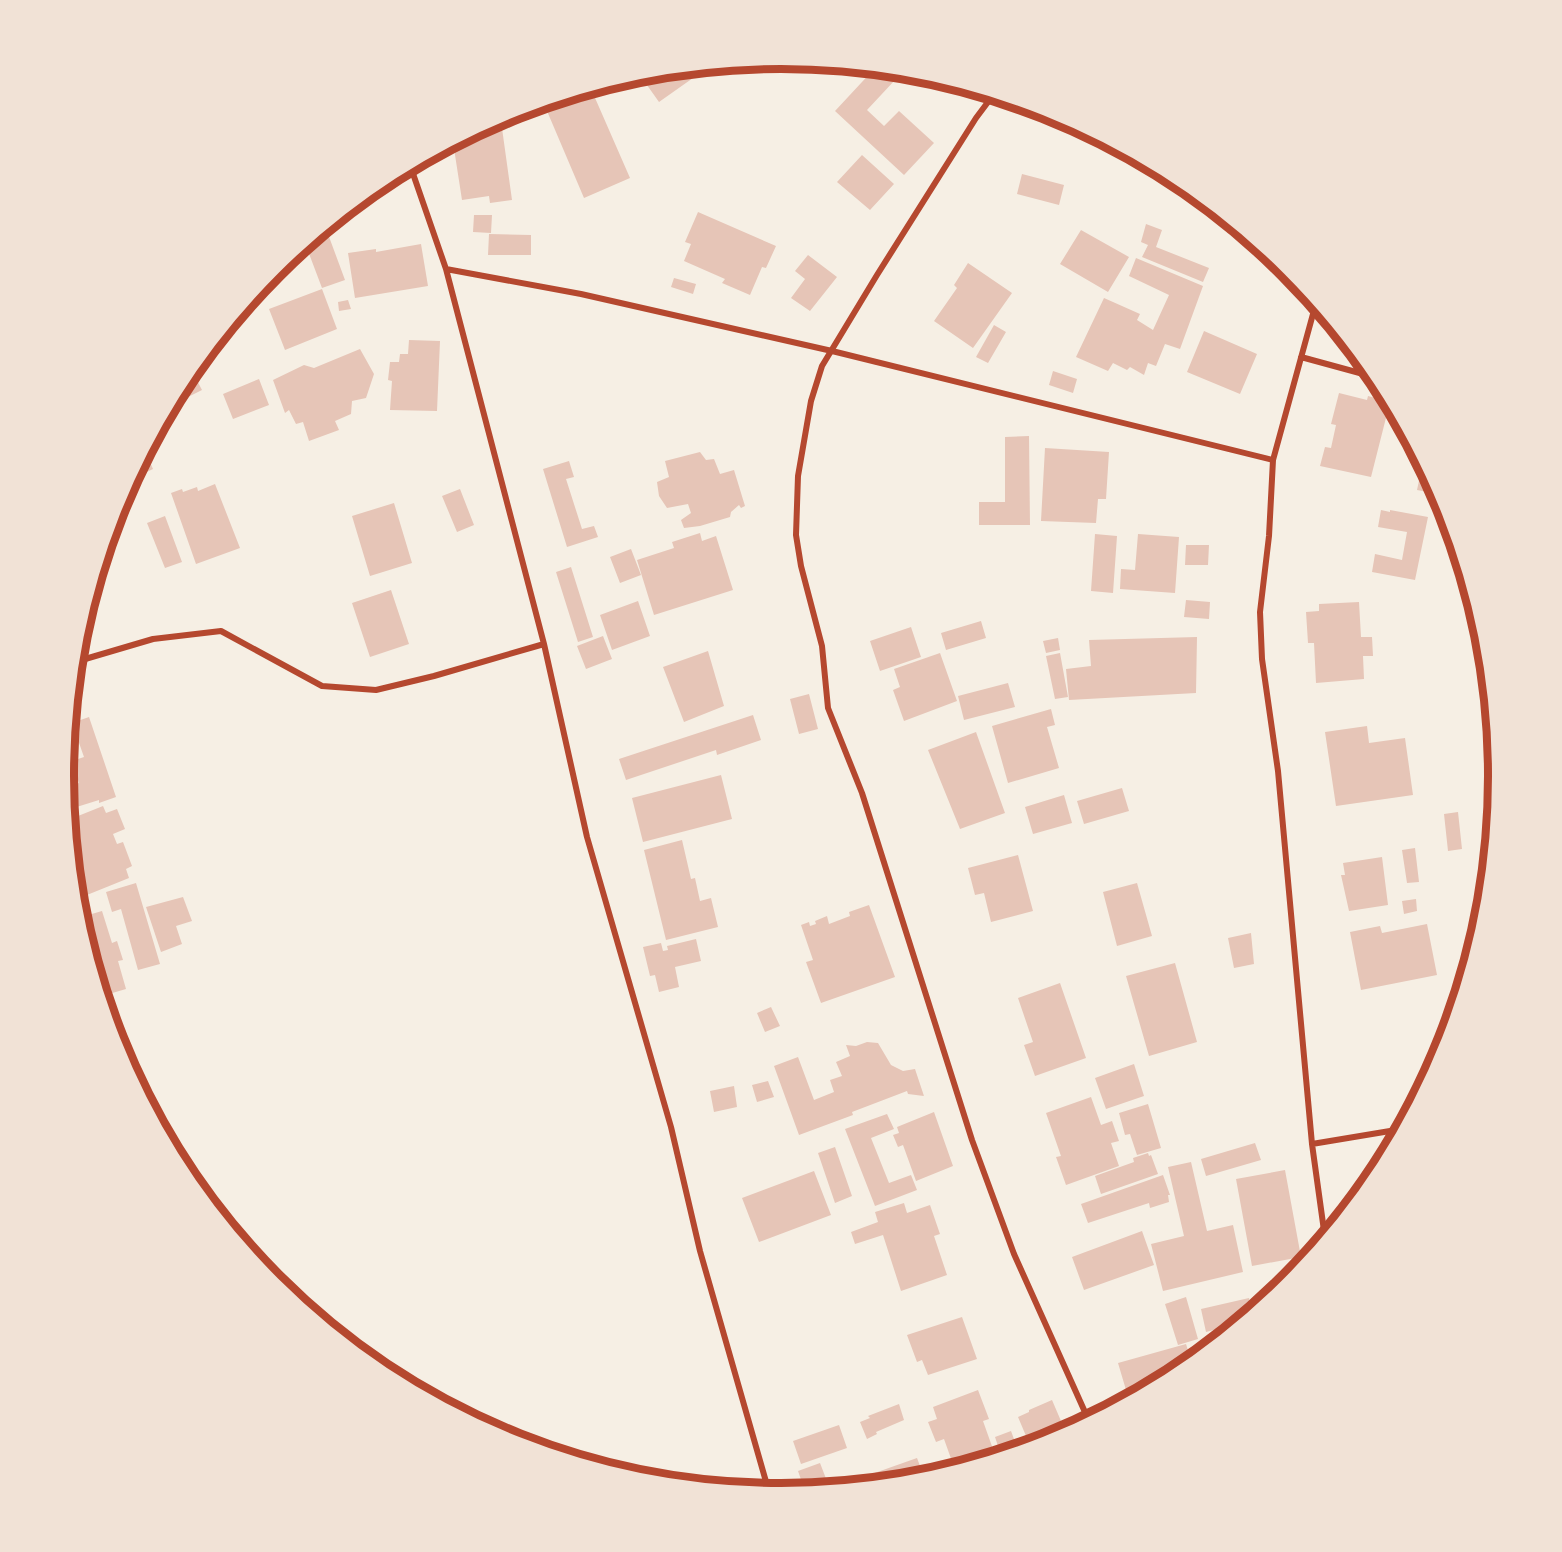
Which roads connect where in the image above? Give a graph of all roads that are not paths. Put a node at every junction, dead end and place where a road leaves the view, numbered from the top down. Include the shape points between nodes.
1 (989, 101) edge
2 (413, 173) edge
3 (446, 270) junction
4 (1314, 311) edge
5 (832, 351) junction
6 (1301, 357) junction
7 (1362, 374) edge
8 (1273, 460) junction
9 (544, 644) junction
10 (84, 659) edge
11 (1393, 1131) edge
12 (1312, 1144) junction
13 (1324, 1229) edge
14 (1086, 1414) edge
15 (766, 1482) edge

1 - 5 street
2 - 3 street
3 - 5 street via 581,294
3 - 9 street
4 - 6 street
5 - 8 street
5 - 14 street via 822,366 811,401 795,504 801,566 822,646 828,708 862,793 976,1150 1014,1254
6 - 7 street
6 - 8 street
8 - 12 street via 1260,612 1262,659 1278,771
9 - 10 street via 376,690 322,686 221,631 153,639
9 - 15 street via 587,837 671,1127 700,1251
11 - 12 street
12 - 13 street

